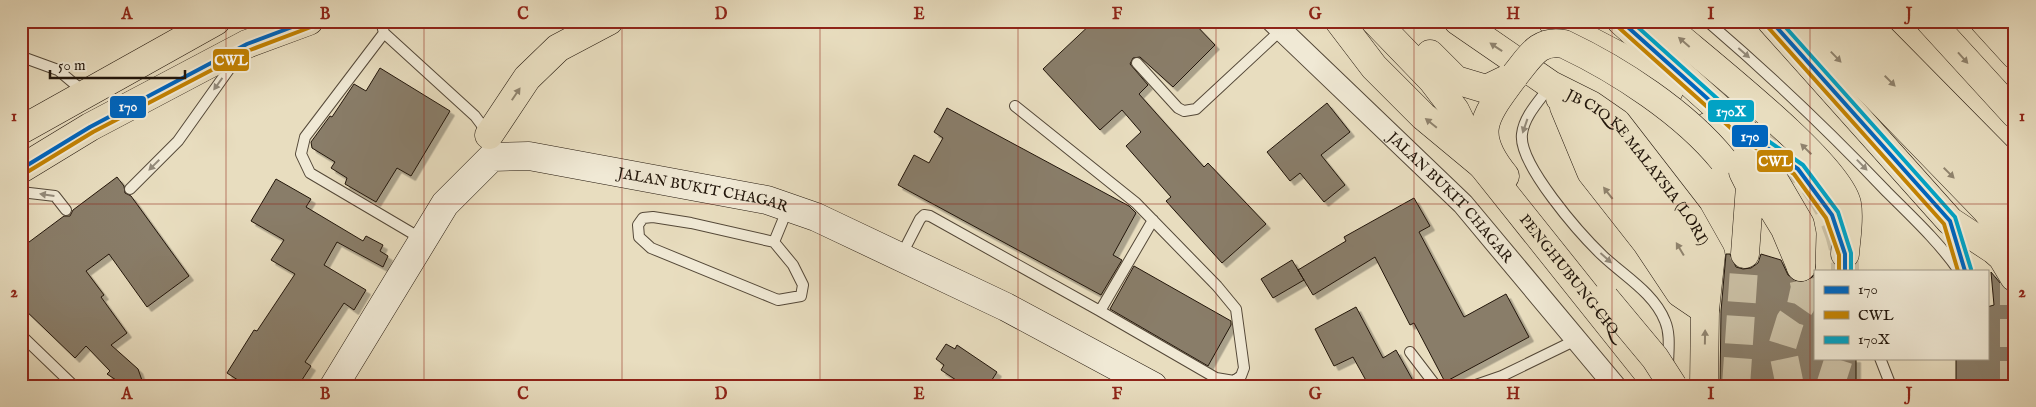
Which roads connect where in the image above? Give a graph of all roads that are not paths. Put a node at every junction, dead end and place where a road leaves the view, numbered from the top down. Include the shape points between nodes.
1 (216, 21) edge
2 (309, 21) edge
3 (380, 21) edge
4 (609, 21) edge
5 (1339, 21) edge
6 (1375, 21) edge
7 (1458, 21) edge
8 (1552, 21) edge
9 (1603, 21) edge
10 (1621, 21) edge
11 (1660, 21) edge
12 (1707, 21) edge
13 (1771, 21) edge
14 (1802, 21) edge
15 (1831, 21) edge
16 (1864, 21) edge
17 (1891, 21) edge
18 (1930, 21) edge
19 (1984, 21) edge
20 (1276, 26) edge
21 (384, 33) junction
22 (1397, 34) edge
23 (247, 44) junction
24 (1654, 50) junction
25 (2015, 55) edge
26 (21, 60) edge
27 (1136, 63) dead end
28 (1516, 74) junction
29 (1556, 93) junction
30 (87, 94) junction
31 (1015, 106) dead end
32 (2015, 114) edge
33 (21, 130) edge
34 (491, 146) junction
35 (2015, 154) edge
36 (1728, 156) junction
37 (1482, 165) junction
38 (21, 169) edge
39 (2015, 174) edge
40 (130, 189) dead end
41 (21, 192) edge
42 (788, 207) junction
43 (66, 210) dead end
44 (1153, 220) junction
45 (1950, 221) junction
46 (423, 239) junction
47 (774, 242) junction
48 (1746, 254) tunnel mouth
49 (1845, 254) dead end
50 (901, 256) junction
51 (1958, 270) edge
52 (1965, 270) edge
53 (2014, 277) edge
54 (1602, 305) junction
55 (1705, 310) junction
56 (1100, 311) junction
57 (21, 335) edge
58 (1578, 339) junction
59 (1410, 352) dead end
60 (1881, 360) edge
61 (1145, 384) edge
62 (74, 386) edge
63 (334, 386) edge
64 (1436, 386) edge
65 (1473, 386) edge
66 (1615, 386) edge
67 (1655, 386) edge
68 (1668, 386) edge
69 (1672, 386) edge
70 (1704, 386) edge
71 (1891, 386) edge

1 - 30 main road
2 - 23 main road
3 - 21 lane
34 -> 4 main road via 527,78 558,48
37 -> 5 main road via 1423,116 1374,67
6 - 22 main road
29 -> 7 main road
8 - 36 main road via 1619,56 1664,88
9 - 24 main road
10 - 24 main road
49 -> 11 main road via 1847,204 1827,170
12 -> 51 lane via 1837,140 1938,244
13 - 45 main road
14 -> 53 main road via 1998,224 2007,242
15 -> 53 main road via 2000,194 2014,225
16 - 39 main road
17 - 35 main road
18 -> 32 main road
19 - 25 main road
20 - 27 lane via 1196,109 1178,108
20 - 58 street, JALAN BUKIT CHAGAR via 1446,186
21 - 34 lane via 476,116
21 - 46 lane via 305,137 301,154 310,173
22 - 28 main road via 1456,80 1486,89
22 - 37 main road via 1456,110
23 - 38 main road via 90,127
23 -> 40 lane via 178,141
24 - 36 main road via 1746,134 1800,224 1801,268 1785,229 1747,167
26 - 30 lane via 25,58 58,70
28 - 36 main road, bridge via 1537,48 1548,42 1564,44 1656,100
28 - 54 main road via 1489,111 1484,124 1487,147 1502,173
55 -> 29 main road, JB CIQ KE MALAYSIA (LORI) via 1680,293 1646,242 1591,172
55 -> 29 main road, JB CIQ KE MALAYSIA (LORI) via 1711,255 1689,216 1617,123 1591,105
29 -> 68 lane via 1526,120 1523,150 1567,218 1603,256 1644,291 1662,314 1668,335
30 - 33 main road
31 - 44 lane
34 - 42 main road, JALAN BUKIT CHAGAR via 529,156 767,200
34 - 46 main road via 445,204
36 - 48 main road via 1740,202
37 - 54 main road, PENGHUBUNG CIQ
43 -> 41 lane via 54,196
42 - 47 lane
42 - 50 main road, JALAN BUKIT CHAGAR
44 - 56 lane
44 - 56 lane via 1236,309 1244,368 1241,376 1234,381 1216,378
45 - 52 lane
45 - 53 main road via 1994,250
46 - 63 main road
47 - 47 lane via 803,285 801,296 778,300 651,248 638,237 638,226 643,218 653,217
50 - 56 lane via 920,219 930,216
50 - 61 main road, JALAN BUKIT CHAGAR via 1006,307
54 - 67 main road, PENGHUBUNG CIQ
54 - 69 main road, bridge via 1655,358
70 -> 55 main road, JB CIQ KE MALAYSIA (LORI)
57 - 62 lane
58 - 65 lane via 1502,376
58 - 66 street, JALAN BUKIT CHAGAR
59 - 64 lane
60 - 71 lane

